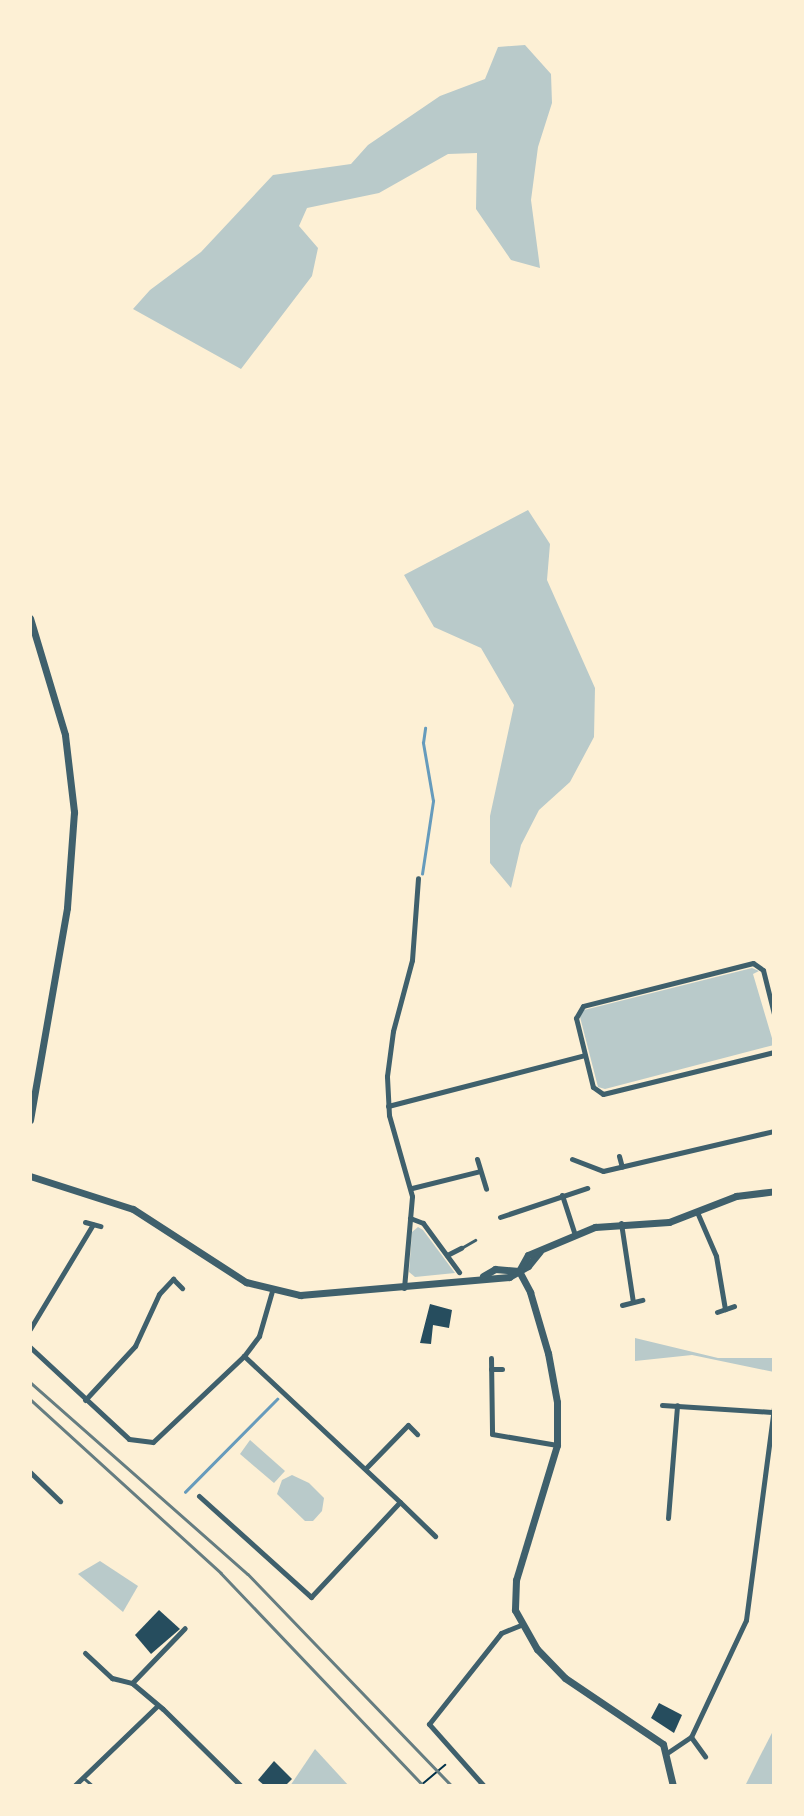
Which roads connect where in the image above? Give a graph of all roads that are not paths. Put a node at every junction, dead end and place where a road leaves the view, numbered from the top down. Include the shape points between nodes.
1 (30, 618) edge
2 (418, 878) dead end
3 (764, 959) dead end
4 (759, 965) junction
5 (569, 1006) dead end
6 (577, 1010) junction
7 (774, 1014) edge
8 (774, 1052) edge
9 (585, 1055) junction
10 (597, 1092) junction
11 (593, 1101) dead end
12 (388, 1106) junction
13 (30, 1120) edge
14 (774, 1131) edge
15 (620, 1156) dead end
16 (477, 1159) dead end
17 (572, 1159) dead end
18 (622, 1167) junction
19 (480, 1171) junction
20 (30, 1176) edge
21 (412, 1188) junction
22 (587, 1188) dead end
23 (486, 1189) dead end
24 (774, 1191) edge
25 (562, 1195) junction
26 (697, 1212) junction
27 (500, 1217) dead end
28 (410, 1218) junction
29 (85, 1222) dead end
30 (621, 1223) junction
31 (93, 1224) junction
32 (100, 1226) dead end
33 (575, 1235) junction
34 (475, 1240) dead end
35 (461, 1248) joint
36 (447, 1255) junction
37 (519, 1271) junction
38 (459, 1272) dead end
39 (182, 1287) dead end
40 (404, 1288) junction
41 (272, 1291) junction
42 (642, 1300) dead end
43 (633, 1303) junction
44 (622, 1305) dead end
45 (734, 1306) dead end
46 (725, 1309) junction
47 (717, 1312) dead end
48 (30, 1329) edge
49 (30, 1347) edge
50 (244, 1356) junction
51 (491, 1358) dead end
52 (491, 1369) junction
53 (502, 1369) dead end
54 (85, 1400) junction
55 (662, 1405) dead end
56 (677, 1405) junction
57 (773, 1409) edge
58 (418, 1434) dead end
59 (558, 1445) junction
60 (366, 1468) junction
61 (30, 1472) edge
62 (199, 1496) dead end
63 (660, 1500) dead end
64 (60, 1501) dead end
65 (670, 1501) junction
66 (400, 1502) junction
67 (668, 1518) dead end
68 (435, 1536) dead end
69 (521, 1625) junction
70 (185, 1628) dead end
71 (85, 1653) dead end
72 (132, 1684) junction
73 (157, 1706) junction
74 (691, 1737) junction
75 (667, 1753) junction
76 (705, 1756) dead end
77 (84, 1778) junction
78 (74, 1786) edge
79 (93, 1786) edge
80 (241, 1786) edge
81 (484, 1786) edge
82 (673, 1786) edge

1 - 13 street via 65,734 74,812 67,908
2 - 12 street via 412,960 393,1031
3 - 4 street
4 - 6 street
4 - 7 street
5 - 6 street
6 - 9 street
8 - 10 street
9 - 10 street
9 - 12 street
10 - 11 street
12 - 21 street via 397,1151
14 - 18 street
15 - 18 street
16 - 19 street
17 - 18 street via 603,1171
19 - 21 street
19 - 23 street
20 - 41 street via 133,1209 227,1271
21 - 28 street
22 - 25 street
24 - 26 street via 736,1196
25 - 27 street
25 - 33 street
26 - 30 street via 669,1222
26 - 46 street via 716,1256
28 - 36 street via 424,1223
28 - 40 street
29 - 31 street
30 - 33 street
30 - 43 street
31 - 32 street
31 - 48 street
33 - 37 street via 540,1251
34 - 35 lane
35 - 36 street
36 - 38 street
37 - 40 street via 495,1269 483,1276
37 - 59 street via 548,1353 557,1402
39 - 54 street via 173,1279 159,1294 135,1346
40 - 41 street via 330,1295
41 - 50 street via 259,1336
42 - 43 street
43 - 44 street
45 - 46 street
46 - 47 street
49 - 54 street
50 - 54 street via 153,1442 129,1439
50 - 60 street
51 - 52 street
52 - 53 street
52 - 59 street via 492,1433
55 - 56 street
56 - 57 street
56 - 65 street
57 - 74 street via 750,1603 740,1637
58 - 60 street via 408,1425
59 - 69 street via 516,1580 515,1610
60 - 66 street
61 - 64 street
62 - 66 street via 311,1597
63 - 65 street
65 - 67 street
66 - 68 street
69 - 75 street via 565,1678 656,1738
69 - 81 street via 501,1633 429,1724
70 - 72 street
71 - 72 street via 113,1678
72 - 73 street
73 - 77 street
73 - 80 street
74 - 75 street
74 - 76 street
75 - 82 street
77 - 78 street
77 - 79 lane

